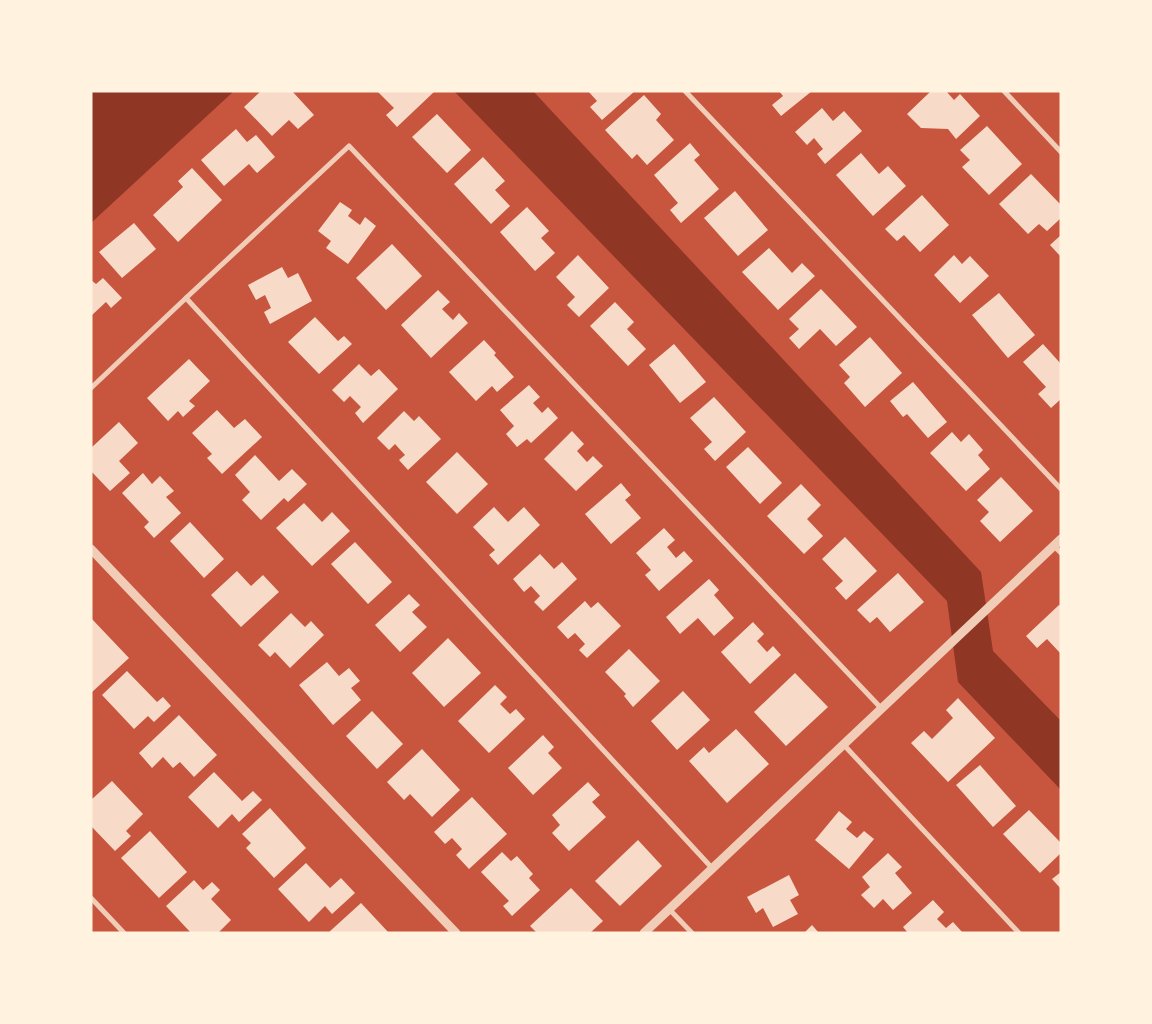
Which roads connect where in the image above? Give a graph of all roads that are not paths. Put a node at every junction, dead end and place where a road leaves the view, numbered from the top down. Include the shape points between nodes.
1 (685, 91) edge
2 (696, 91) edge
3 (1004, 91) edge
4 (691, 97) junction
5 (1061, 152) edge
6 (186, 298) junction
7 (91, 388) edge
8 (1061, 489) edge
9 (1061, 539) edge
10 (1054, 546) junction
11 (91, 549) edge
12 (1061, 554) edge
13 (881, 708) junction
14 (843, 744) junction
15 (712, 868) junction
16 (91, 898) edge
17 (669, 909) junction
18 (124, 933) edge
19 (456, 933) edge
20 (644, 933) edge
21 (692, 933) edge
22 (1019, 933) edge

1 - 4 street
2 - 4 street
3 - 5 street
4 - 8 street
6 - 7 street
6 - 13 street via 349,146
6 - 15 street
9 - 10 street
10 - 12 street
10 - 13 street
11 - 19 street
13 - 14 street
14 - 15 street
14 - 22 street
15 - 17 street
16 - 18 street
17 - 20 street
17 - 21 street

